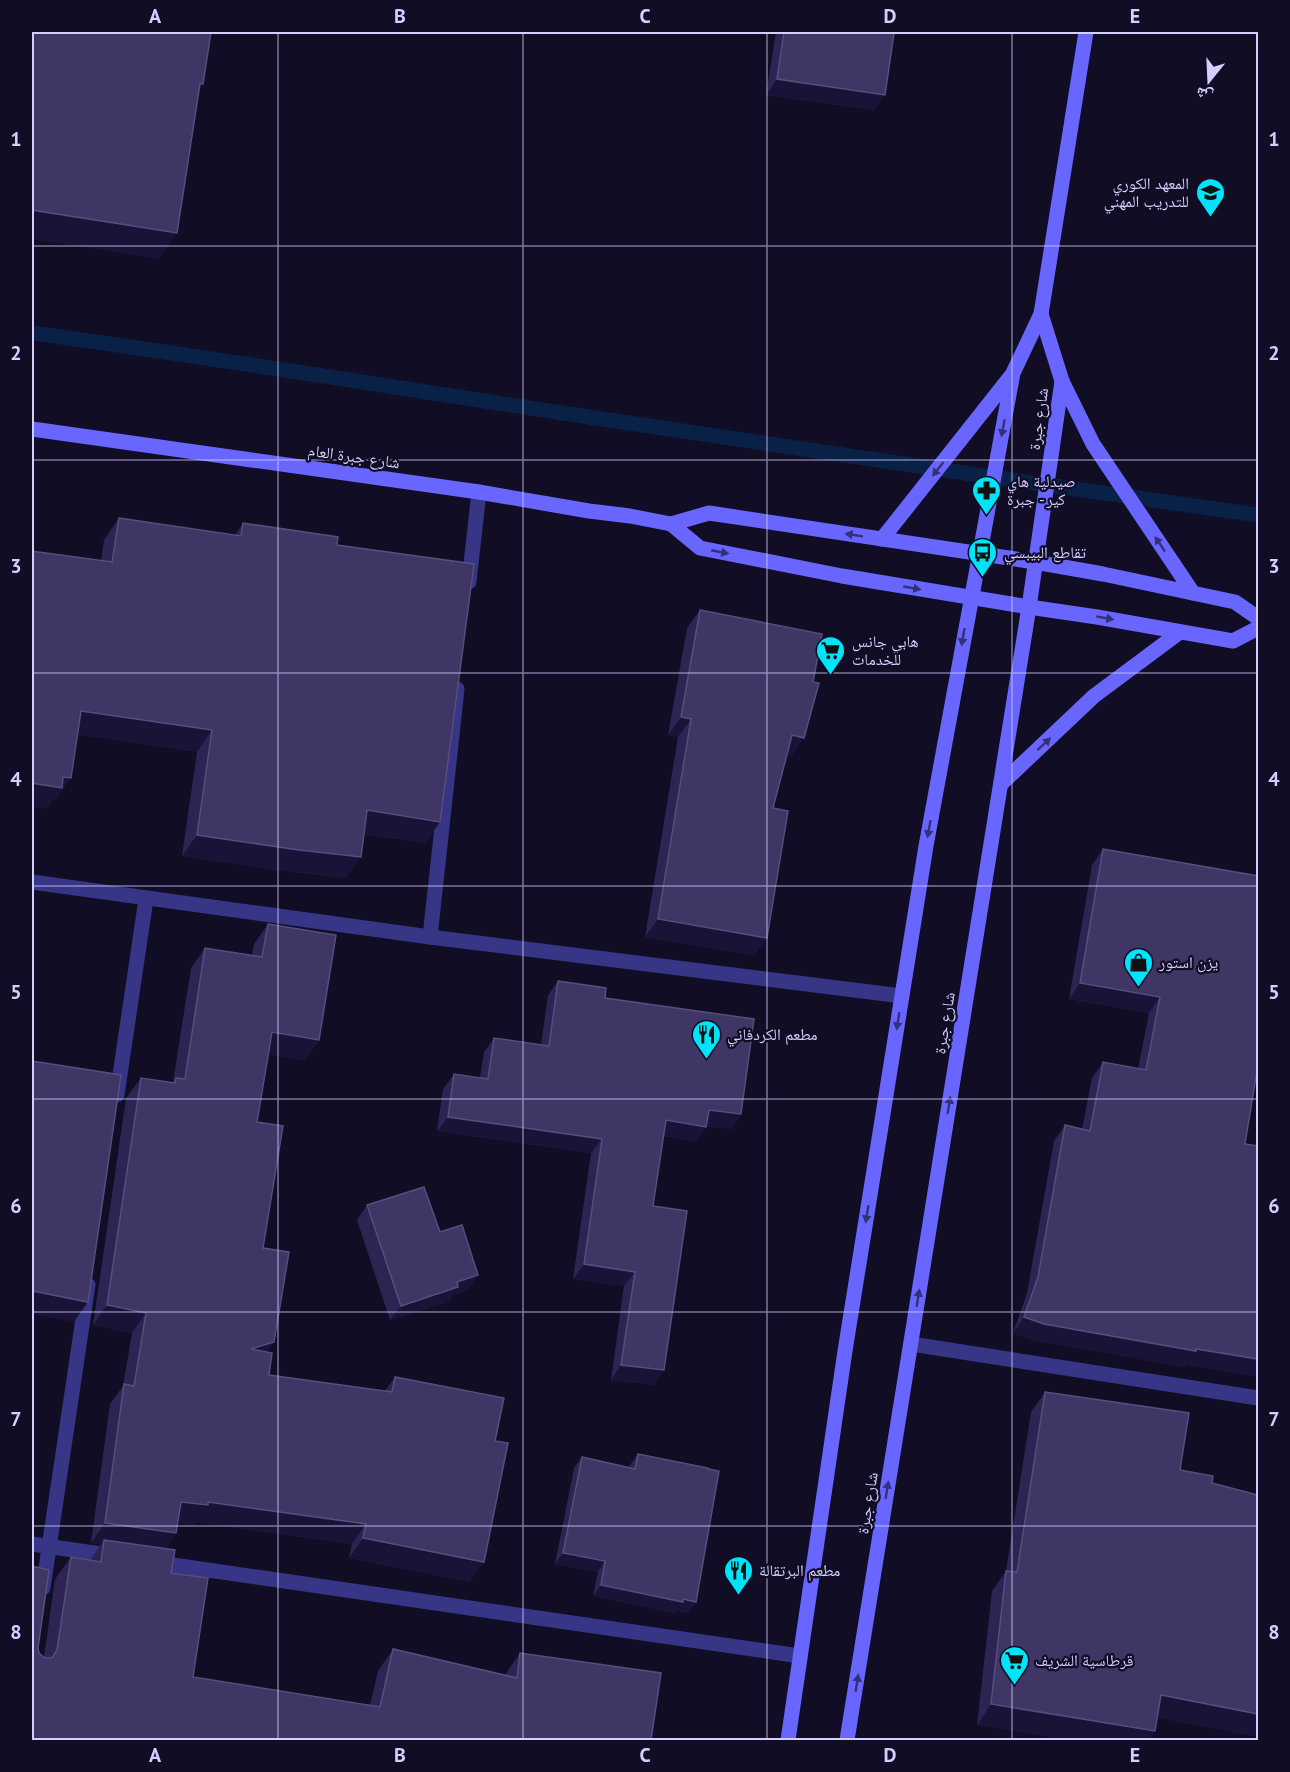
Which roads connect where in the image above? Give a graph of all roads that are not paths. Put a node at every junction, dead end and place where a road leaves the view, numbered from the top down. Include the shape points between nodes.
1 (1086, 32) edge
2 (1041, 314) junction
3 (1013, 373) junction
4 (1062, 381) junction
5 (32, 429) edge
6 (479, 492) junction
7 (671, 524) junction
8 (882, 539) junction
9 (979, 554) junction
10 (1035, 562) junction
11 (1193, 593) junction
12 (467, 597) edge
13 (971, 597) junction
14 (1029, 607) junction
15 (1258, 618) edge
16 (1258, 628) edge
17 (1180, 632) junction
18 (458, 679) edge
19 (1001, 784) junction
20 (32, 882) edge
21 (146, 899) junction
22 (430, 937) junction
23 (902, 996) junction
24 (114, 1111) edge
25 (90, 1276) edge
26 (911, 1344) junction
27 (1258, 1398) edge
28 (32, 1544) edge
29 (49, 1547) junction
30 (41, 1603) edge
31 (800, 1656) junction
32 (788, 1740) edge
33 (848, 1740) edge

1 - 2 street
2 - 3 street
2 - 4 street, شارع جبرة
3 -> 8 street
3 -> 9 street
4 - 10 street, شارع جبرة
11 -> 4 street via 1093,444
5 - 6 street, شارع جبرة العام
6 - 7 street, شارع جبرة العام
6 - 12 street
8 -> 7 street via 709,513
7 -> 13 street via 700,548
8 - 9 street
9 - 10 street
9 - 13 street
10 - 11 street
10 - 14 street, شارع جبرة
11 - 15 street via 1235,602
13 - 14 street
13 -> 23 street
14 -> 17 street
14 - 19 street, شارع جبرة
16 - 17 street via 1233,641
19 -> 17 street via 1094,696
18 - 22 street
26 -> 19 street, شارع جبرة
20 - 21 street
21 - 22 street
21 - 24 street
22 - 23 street
23 -> 31 street
25 - 29 street
26 - 27 street
33 -> 26 street, شارع جبرة
28 - 29 street
29 - 30 street
29 - 31 street
31 - 32 street

